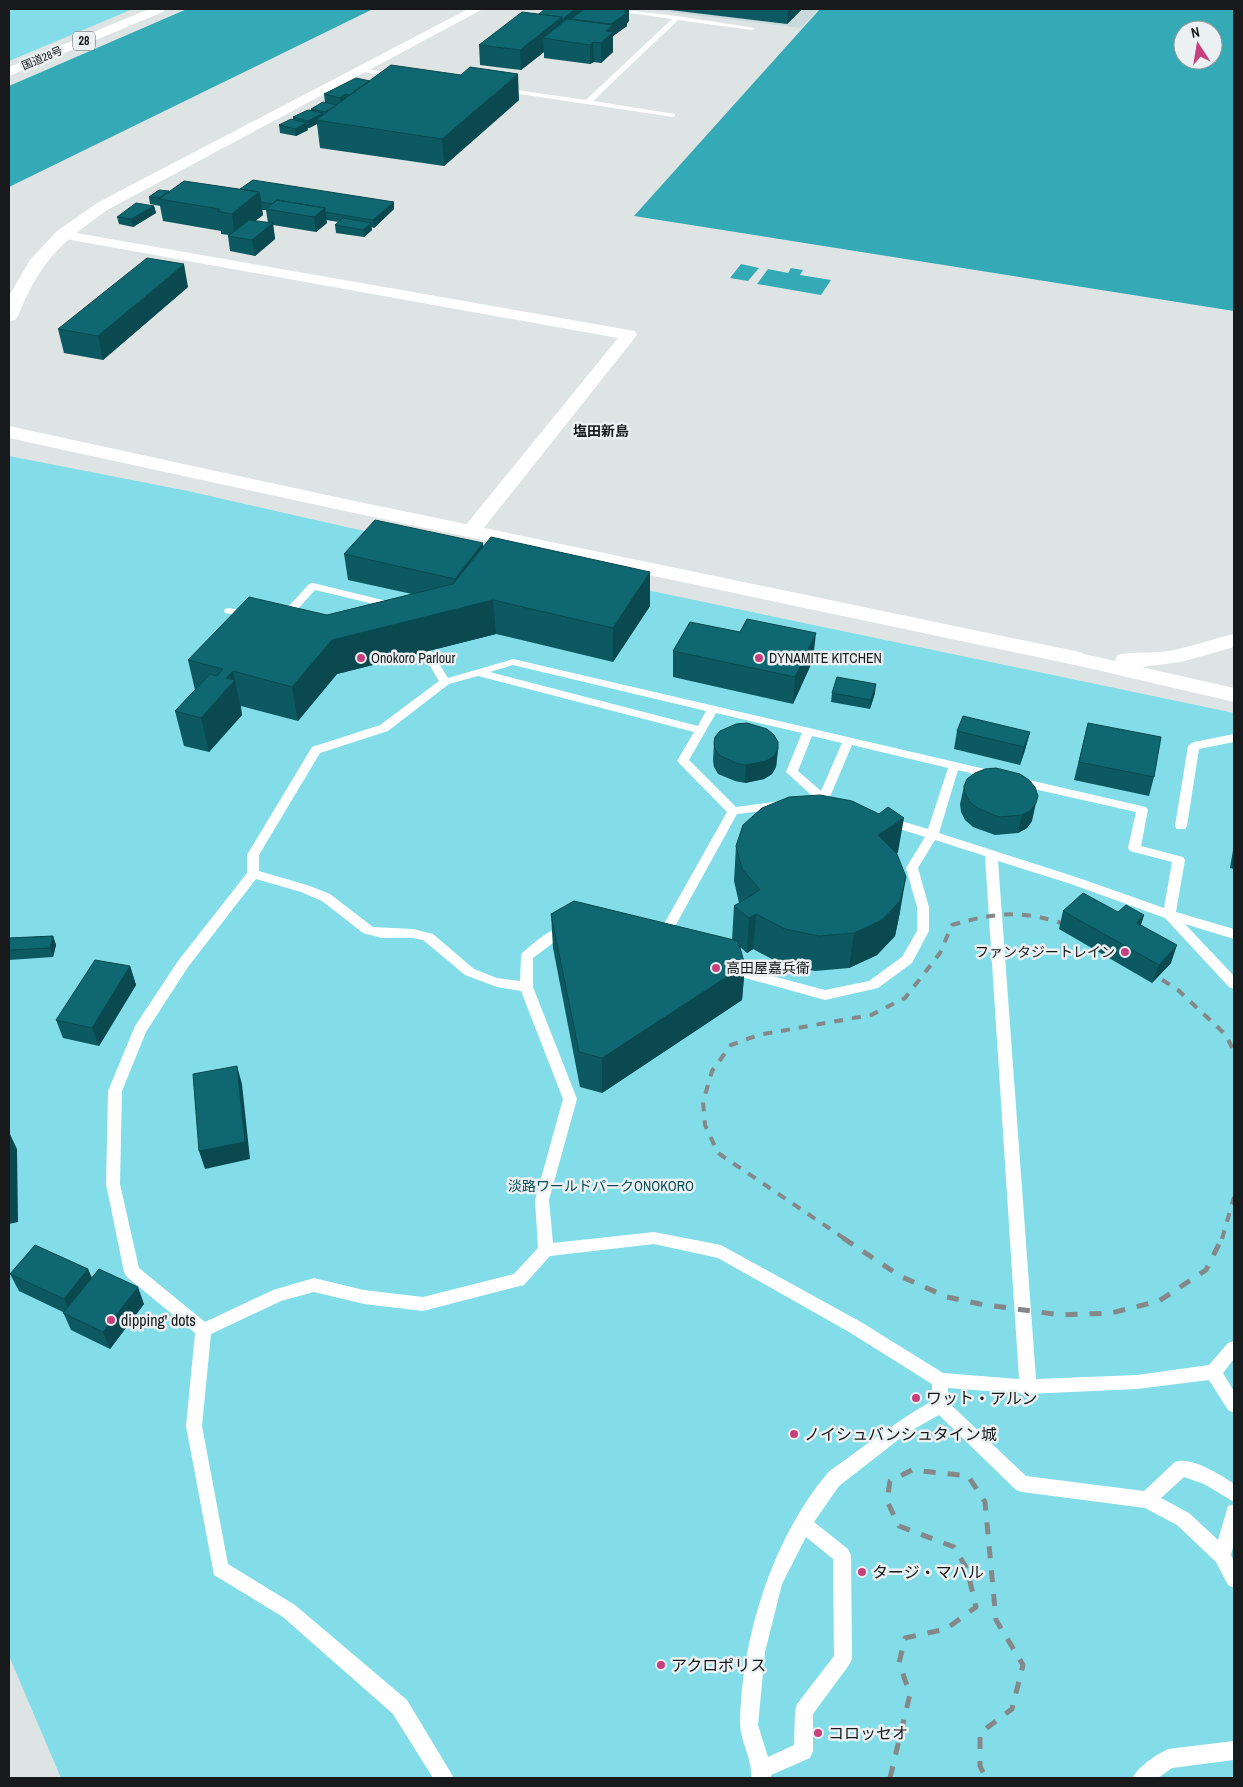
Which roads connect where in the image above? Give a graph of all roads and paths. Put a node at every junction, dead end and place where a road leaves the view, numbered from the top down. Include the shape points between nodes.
1 (158, 9) edge
2 (476, 9) edge
3 (604, 9) edge
4 (677, 18) junction
5 (752, 28) dead end
6 (358, 70) junction
7 (9, 72) edge
8 (406, 77) edge
9 (492, 89) edge
10 (587, 102) junction
11 (673, 115) dead end
12 (65, 235) junction
13 (9, 316) edge
14 (9, 432) edge
15 (472, 530) junction
16 (403, 608) edge
17 (229, 611) dead end
18 (413, 628) edge
19 (1234, 640) edge
20 (1075, 658) junction
21 (479, 672) junction
22 (445, 682) junction
23 (1234, 695) edge
24 (712, 709) junction
25 (701, 730) junction
26 (808, 732) junction
27 (1234, 738) edge
28 (848, 741) junction
29 (954, 766) junction
30 (828, 801) junction
31 (733, 811) junction
32 (878, 817) edge
33 (1181, 826) dead end
34 (932, 835) junction
35 (991, 855) junction
36 (253, 874) junction
37 (1169, 915) junction
38 (584, 928) edge
39 (1234, 934) edge
40 (644, 935) edge
41 (716, 962) edge
42 (1234, 984) edge
43 (526, 987) junction
44 (546, 1250) junction
45 (203, 1330) junction
46 (1234, 1348) edge
47 (1213, 1372) junction
48 (940, 1380) junction
49 (1028, 1387) junction
50 (1234, 1404) edge
51 (940, 1405) junction
52 (1234, 1494) edge
53 (1147, 1500) junction
54 (1234, 1512) edge
55 (803, 1524) junction
56 (1222, 1556) junction
57 (1234, 1579) edge
58 (1234, 1750) edge
59 (761, 1773) edge
60 (444, 1778) edge
61 (1143, 1778) edge

1 - 7 main road, 国道28号 / 28
2 - 6 main road
3 - 4 lane
4 - 5 lane
4 - 10 lane
6 - 8 lane
6 - 12 main road via 103,206
9 - 10 lane
10 - 11 lane
12 - 13 main road via 29,273
12 - 15 street via 629,335
14 - 15 main road
15 - 20 main road
16 - 17 lane via 312,586 277,621
18 - 22 lane
19 - 20 street via 1148,661
20 - 23 street
21 - 22 lane
21 - 24 lane via 513,662
21 - 25 lane
22 - 36 lane via 384,728 316,750 253,855
24 - 25 lane
24 - 26 lane
25 - 31 lane via 683,761
26 - 28 lane
26 - 30 lane via 792,772
27 - 33 lane via 1194,746
28 - 29 lane
28 - 30 lane
29 - 34 lane
29 - 37 lane via 1142,810 1134,848 1179,860
30 - 31 lane
31 - 40 lane via 666,941
32 - 34 lane
34 - 35 lane
34 - 41 lane via 912,868 923,907 922,931 907,960 873,985 825,995 743,973
35 - 37 lane
35 - 49 lane
36 - 43 lane via 320,894 369,930 429,937 455,962 480,978 501,985
36 - 45 lane via 183,964 140,1030 116,1091 113,1184 132,1272
37 - 39 lane
37 - 42 lane
38 - 43 lane via 557,932 527,956
43 - 44 lane via 570,1099 542,1200
44 - 45 lane via 518,1280 469,1294 423,1304 364,1297 314,1285 278,1294
44 - 48 lane via 654,1238 721,1252 855,1327
45 - 60 lane via 194,1426 220,1569 289,1611 400,1707
46 - 47 lane
47 - 49 lane via 1137,1382
47 - 50 lane
48 - 49 lane
48 - 51 lane
51 - 53 lane via 1022,1484
51 - 55 lane via 901,1428 833,1480
52 - 53 lane via 1208,1477 1181,1468
53 - 56 lane via 1183,1519
54 - 56 lane
55 - 59 lane via 774,1582 756,1652 748,1725
55 - 59 lane via 842,1555 843,1659 804,1711 803,1751
56 - 57 lane
58 - 61 lane via 1168,1759

